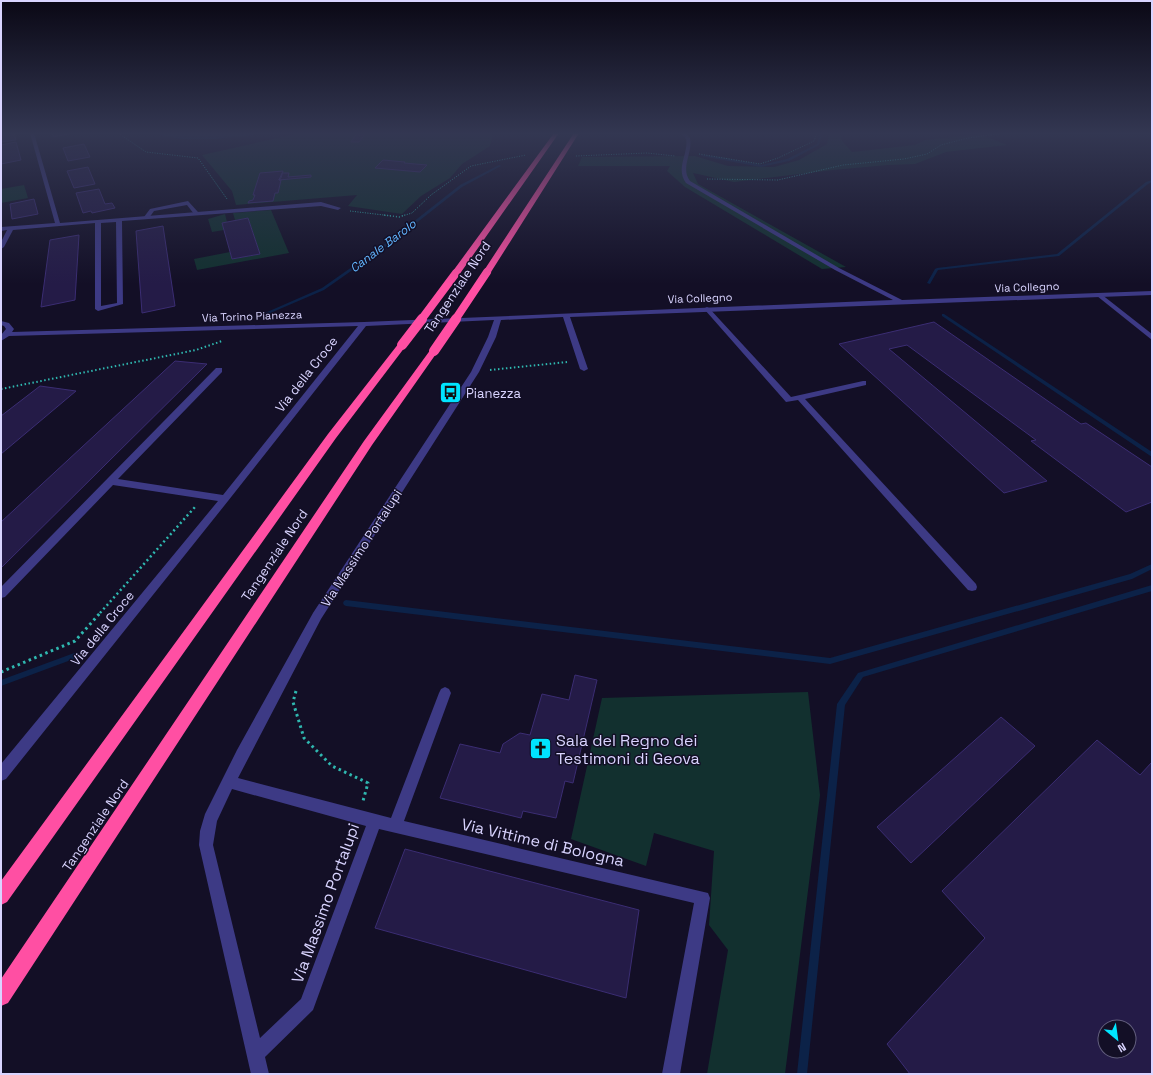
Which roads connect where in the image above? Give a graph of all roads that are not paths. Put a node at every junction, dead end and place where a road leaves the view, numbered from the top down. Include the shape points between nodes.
1 (46, 183) edge
2 (521, 183) edge
3 (545, 183) edge
4 (690, 183) edge
5 (338, 208) road end
6 (196, 214) junction
7 (147, 217) junction
8 (119, 219) junction
9 (98, 221) junction
10 (58, 224) junction
11 (11, 229) junction
12 (1, 230) edge
13 (1, 248) edge
14 (1152, 293) edge
15 (1099, 295) junction
16 (903, 303) junction
17 (707, 309) junction
18 (566, 315) junction
19 (498, 318) junction
20 (1, 323) edge
21 (364, 324) junction
22 (4, 337) edge
23 (1152, 338) edge
24 (584, 369) dead end
25 (219, 370) dead end
26 (863, 384) dead end
27 (800, 398) junction
28 (111, 481) junction
29 (225, 499) junction
30 (972, 587) dead end
31 (1, 594) edge
32 (445, 693) dead end
33 (1, 774) edge
34 (229, 782) junction
35 (375, 821) junction
36 (395, 826) junction
37 (1, 896) edge
38 (1, 996) edge
39 (256, 1054) junction
40 (260, 1074) edge
41 (671, 1074) edge

1 - 10 street
2 - 37 highway, Tangenziale Nord, bridge via 332,436
3 - 38 highway, Tangenziale Nord, bridge via 487,272 368,443
4 - 16 street, Via Collegno via 830,265
5 - 6 street via 321,204
6 - 7 street
6 - 7 street via 188,203 152,210
7 - 8 street
8 - 9 street
8 - 9 street via 120,304 98,309
9 - 10 street
10 - 11 street
11 - 12 street
11 - 13 street
14 - 15 street, Via Collegno
15 - 16 street, Via Collegno
15 - 23 street
16 - 17 street, Via Collegno
17 - 18 street, Via Collegno
17 - 27 street via 789,400
18 - 19 street, Via Collegno
18 - 24 street
19 - 21 street, Via Torino Pianezza
19 - 34 street, Via Massimo Portalupi via 475,372 317,616
20 - 22 street, Via Torino Pianezza via 10,329
21 - 22 street, Via Torino Pianezza
21 - 29 street, Via della Croce
25 - 28 street
26 - 27 street
27 - 30 street
28 - 29 street
28 - 31 street
29 - 33 street, Via della Croce
32 - 36 street
34 - 35 street, Via Massimo Portalupi
34 - 39 street, Via Massimo Portalupi via 210,819 206,845
35 - 36 street, Via Vittime di Bologna
35 - 39 street, Via Massimo Portalupi via 307,1004
36 - 41 street, Via Vittime di Bologna via 703,898
39 - 40 street, Via Massimo Portalupi

